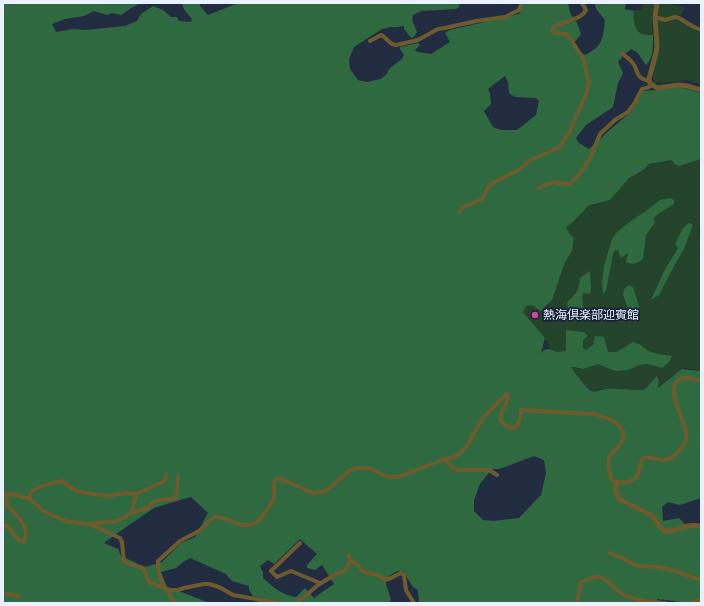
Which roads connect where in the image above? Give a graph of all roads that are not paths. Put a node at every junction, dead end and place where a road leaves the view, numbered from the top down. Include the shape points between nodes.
1 (522, 3) edge
2 (582, 3) edge
3 (657, 3) edge
4 (655, 17) junction
5 (701, 30) edge
6 (370, 41) dead end
7 (622, 53) dead end
8 (651, 83) junction
9 (701, 90) edge
10 (538, 188) dead end
11 (460, 212) dead end
12 (701, 380) edge
13 (445, 459) junction
14 (166, 475) dead end
15 (497, 475) dead end
16 (178, 477) dead end
17 (616, 482) junction
18 (136, 494) junction
19 (5, 495) edge
20 (30, 499) junction
21 (132, 513) junction
22 (3, 524) edge
23 (89, 524) junction
24 (701, 526) edge
25 (300, 543) dead end
26 (610, 553) dead end
27 (348, 555) dead end
28 (351, 560) junction
29 (701, 580) edge
30 (320, 584) junction
31 (164, 588) junction
32 (3, 593) edge
33 (18, 596) dead end
34 (701, 600) edge
35 (175, 603) edge
36 (279, 603) edge
37 (297, 603) edge
38 (414, 603) edge
39 (577, 603) edge
40 (662, 603) edge
41 (665, 603) edge
42 (691, 603) edge

1 - 6 street via 519,10 505,17 438,29 418,40 393,45 381,35
2 - 11 street via 586,10 584,13 552,29 555,33 566,34 570,38 584,60 589,82 569,133 560,147 530,160 520,169 490,184 482,199 462,208
3 - 4 street
4 - 5 street via 665,20 679,18
4 - 8 street via 657,46 650,72
7 - 8 street via 633,63 642,79
8 - 9 street via 657,88 683,85
8 - 10 street via 649,87 642,89 628,112 600,134 590,158 574,180 569,184 553,182
12 - 17 street via 683,378 674,386 674,397 686,432 685,443 681,449 667,459 644,459 635,478 630,482
13 - 15 street via 458,470 486,470
13 - 17 street via 459,454 469,444 478,424 506,394 508,399 501,419 503,424 511,428 518,425 521,410 594,414 618,424 624,437 609,460 610,478
13 - 31 street via 398,477 390,477 372,469 355,468 322,492 313,493 277,479 274,482 273,501 258,521 245,525 214,517 199,531 180,541 158,562
14 - 18 street via 165,481
16 - 21 street via 175,499 158,500 147,508
17 - 24 street via 615,492 619,499 651,515 663,530 672,531 691,525
18 - 20 street via 107,496 76,491 62,481 33,490
18 - 21 street
19 - 20 street via 12,494
19 - 22 street via 7,505 24,523 24,542 18,540 10,528
20 - 23 street via 43,511 68,522
21 - 23 street via 117,520
23 - 31 street via 120,538 124,562 143,568 151,583
25 - 30 street via 271,571 277,577 291,571
26 - 29 street via 638,566 668,569
27 - 28 street
28 - 30 street via 346,569
28 - 38 street via 363,572 378,575 386,580 403,573 406,590
30 - 37 street
31 - 35 street
31 - 36 street via 178,590 209,584 233,595
32 - 33 street
34 - 42 street
39 - 40 street via 581,582 599,577 604,578 624,595
40 - 41 street

